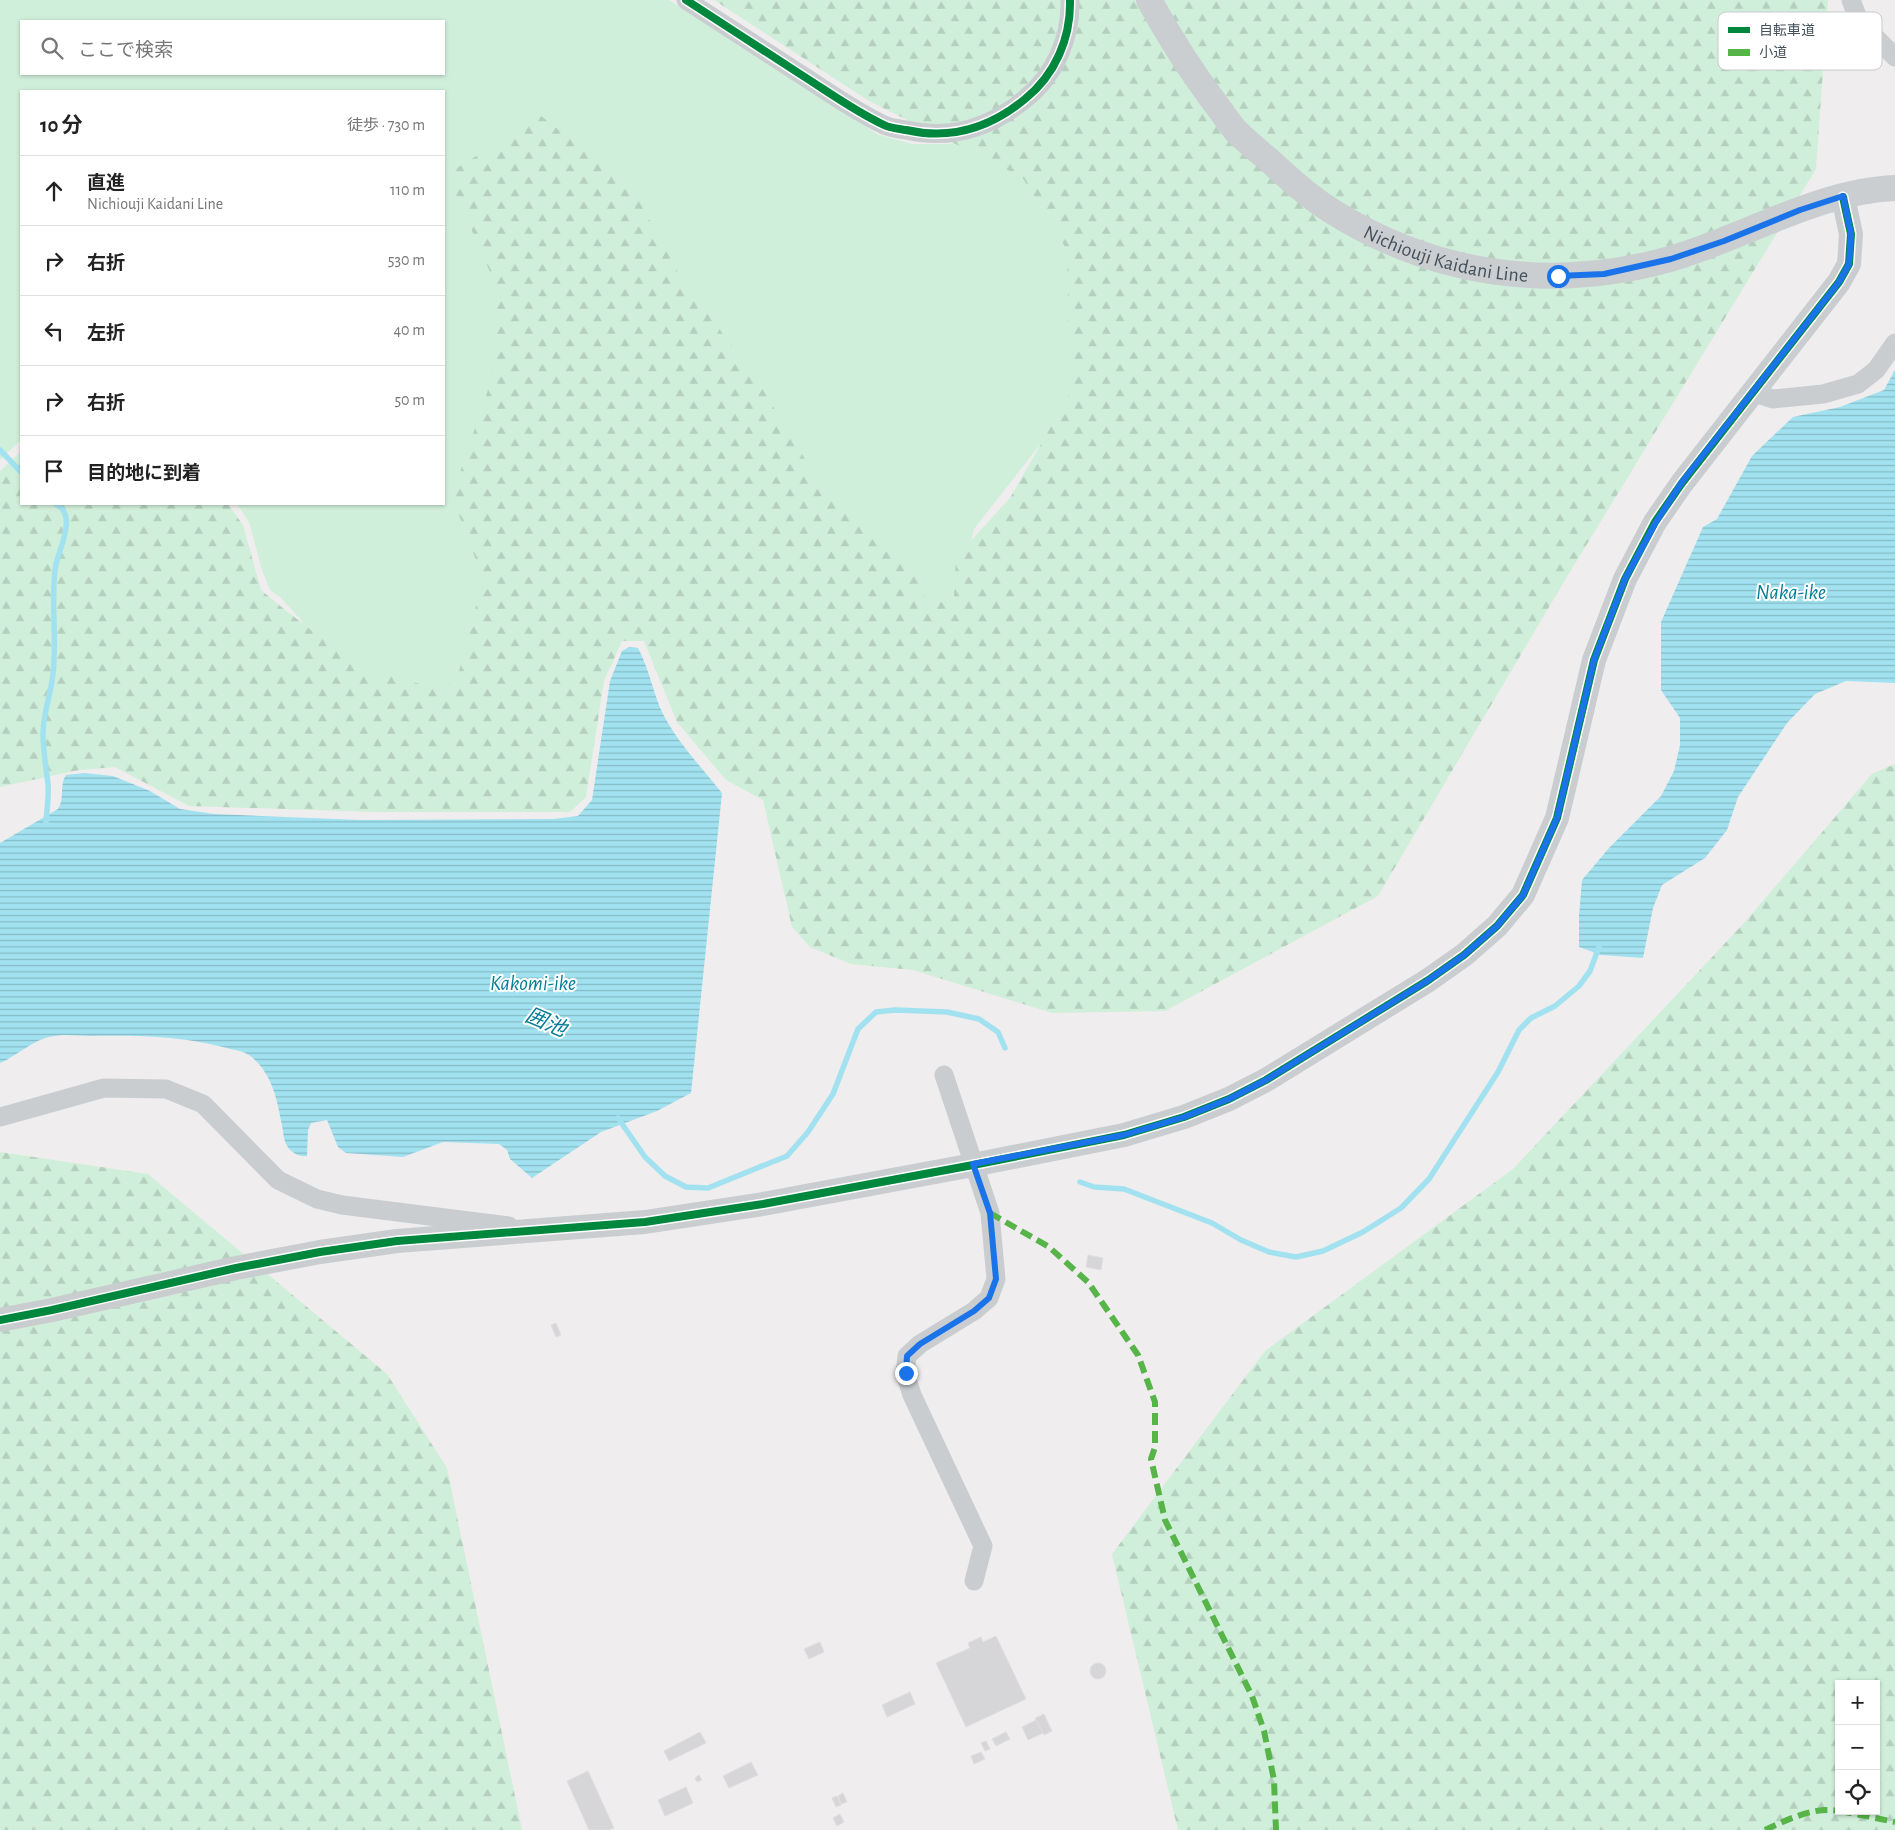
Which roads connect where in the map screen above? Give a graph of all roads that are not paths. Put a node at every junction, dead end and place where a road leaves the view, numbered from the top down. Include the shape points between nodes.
1 (686, 0) edge
2 (1070, 0) edge
3 (1149, 0) edge
4 (1851, 0) edge
5 (1855, 12) edge
6 (1882, 44) edge
7 (1895, 57) edge
8 (1895, 188) edge
9 (1843, 196) junction
10 (1895, 343) edge
11 (1751, 392) junction
12 (944, 1075) dead end
13 (0, 1117) edge
14 (973, 1164) junction
15 (544, 1230) junction
16 (0, 1320) edge
17 (974, 1580) dead end

1 - 2 street via 885,126 924,134 949,134 980,126 1009,112 1036,91 1052,70 1063,46 1070,18
3 - 9 main road, Nichiouji Kaidani Line via 1178,51 1236,131 1292,181 1329,209 1369,232 1414,253 1463,267 1511,275 1604,274 1671,259
4 - 5 street
6 - 7 street
8 - 9 main road, Nichiouji Kaidani Line
9 - 11 street via 1851,234 1849,264 1839,282
10 - 11 street via 1876,370 1858,384 1823,394 1773,399
11 - 14 street via 1682,482 1625,579 1594,660 1557,818 1523,895 1497,926 1427,981 1266,1080 1229,1099 1124,1135
12 - 14 street
13 - 15 street via 104,1088 166,1089 203,1104 278,1180 317,1198 342,1205
14 - 15 street via 764,1204 645,1222
14 - 17 street via 990,1213 996,1279 989,1298 974,1311 920,1344 907,1356 906,1373 912,1395 982,1546
15 - 16 street via 397,1241 320,1252

